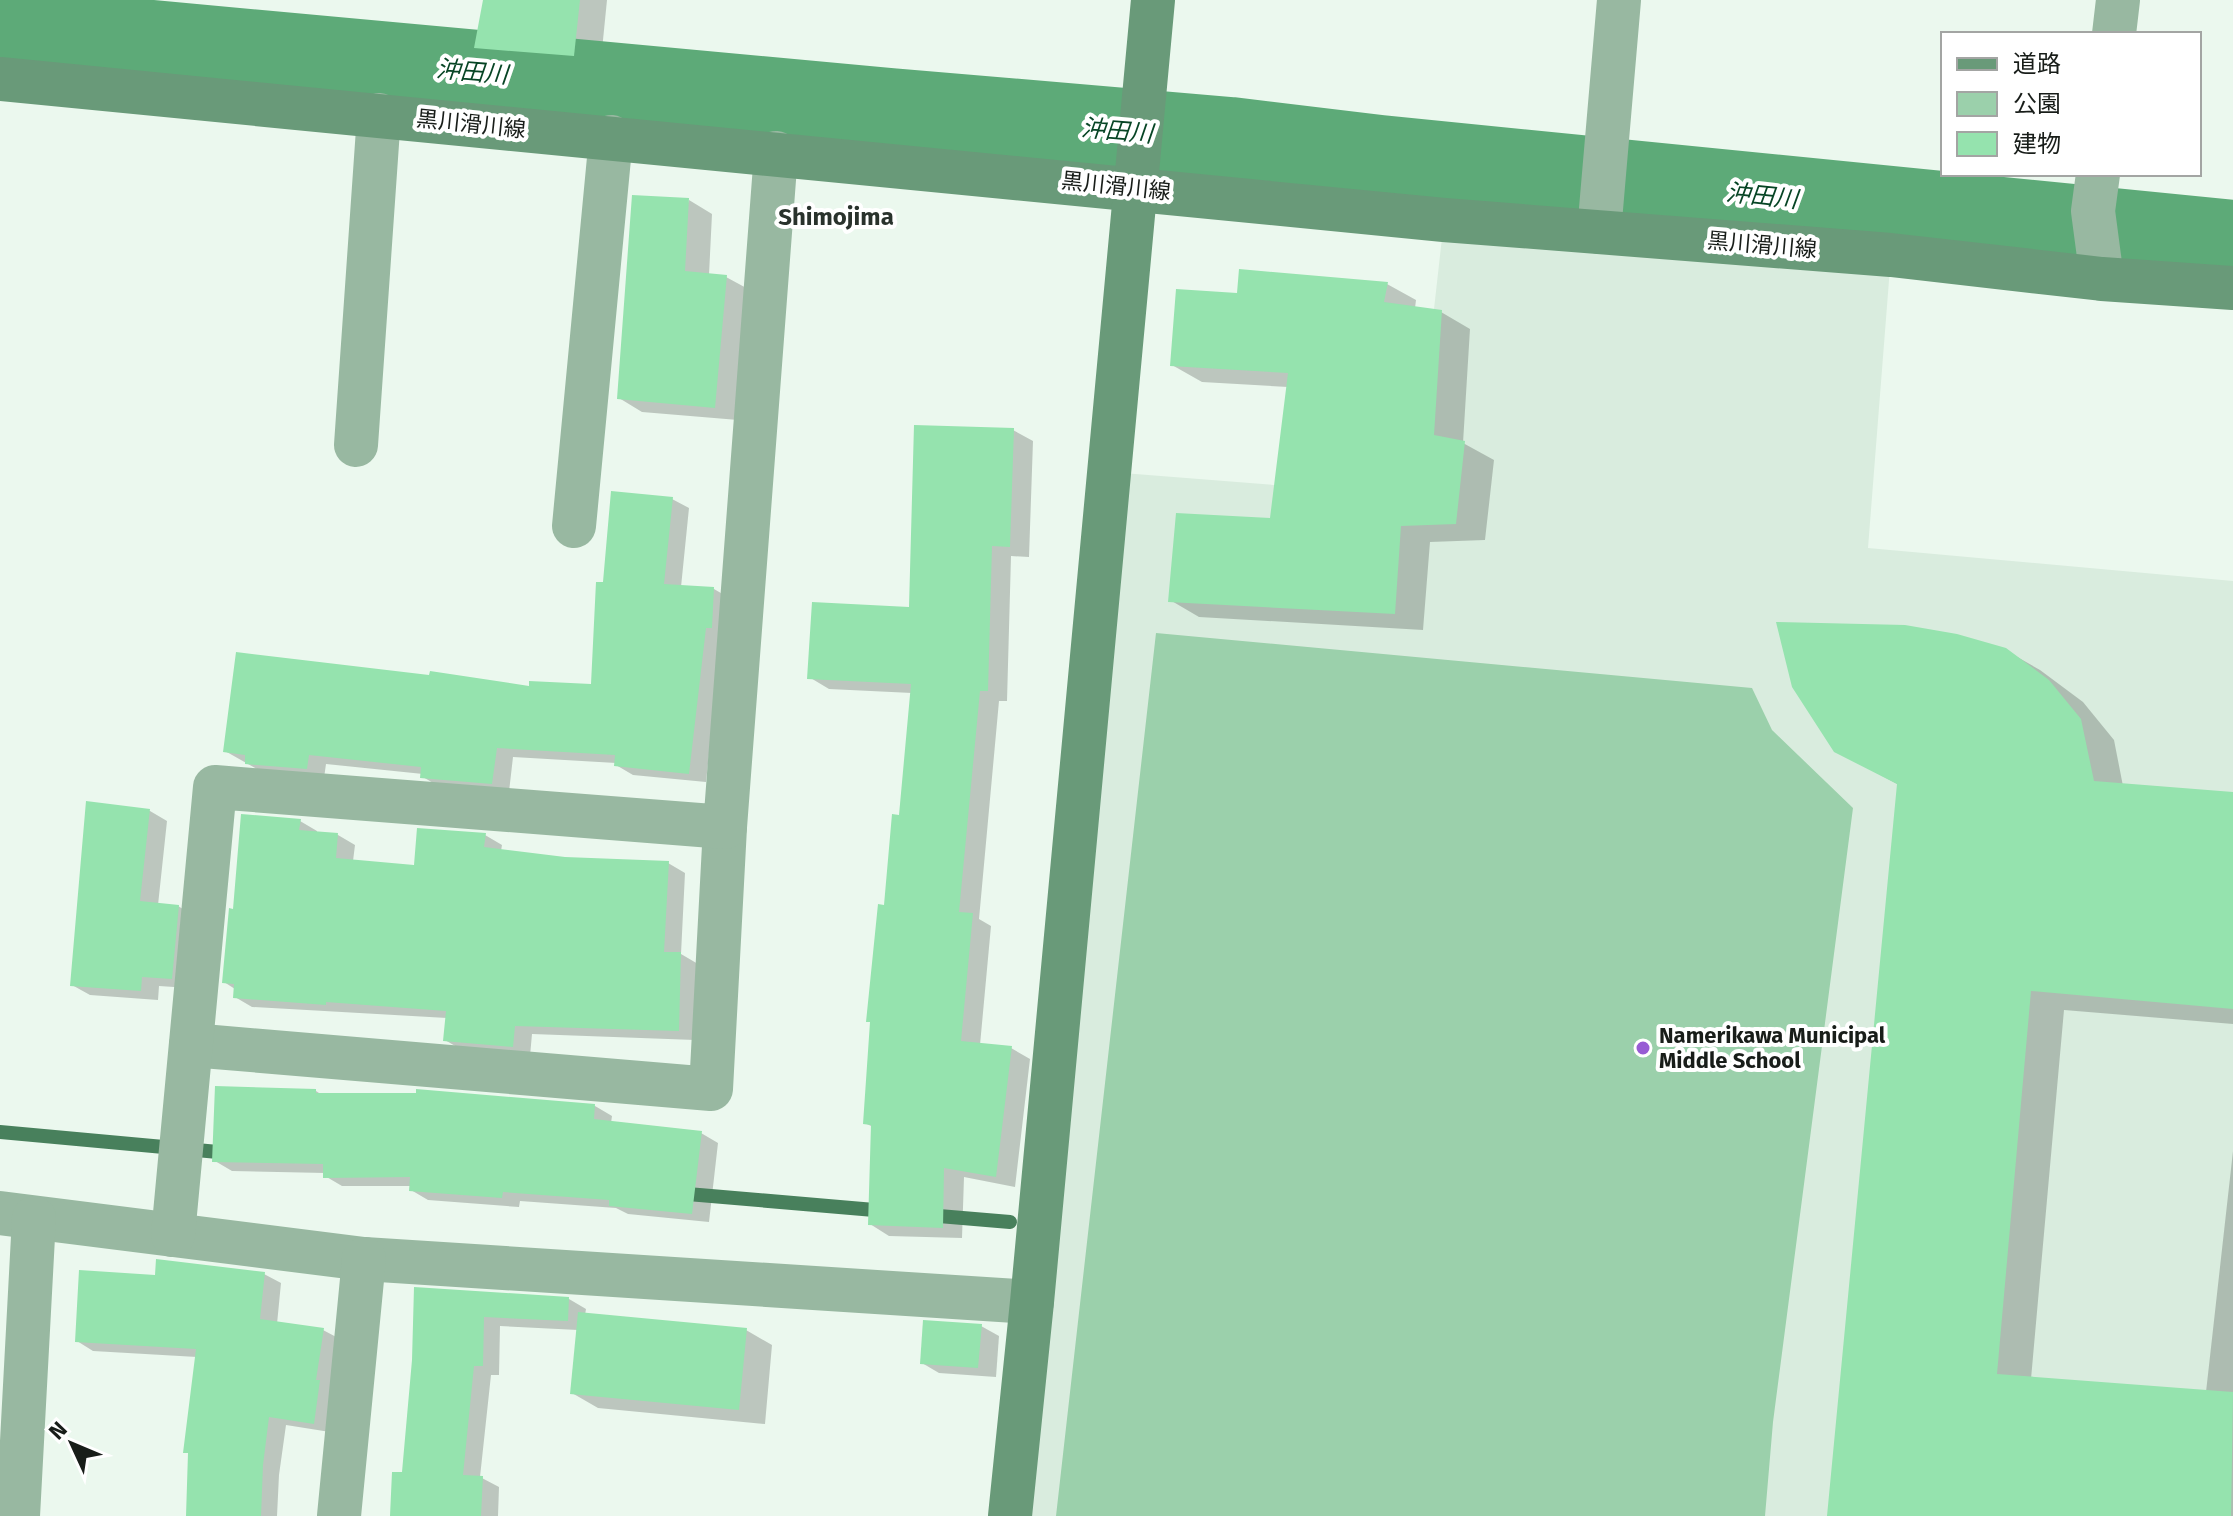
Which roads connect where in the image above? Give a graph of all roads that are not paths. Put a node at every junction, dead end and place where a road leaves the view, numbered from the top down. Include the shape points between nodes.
1 (1153, 0) edge
2 (1619, 0) edge
3 (2118, 0) edge
4 (2114, 32) edge
5 (0, 79) edge
6 (379, 115) junction
7 (611, 137) junction
8 (776, 153) junction
9 (2098, 176) edge
10 (1135, 187) junction
11 (1599, 232) junction
12 (2102, 279) junction
13 (2233, 288) edge
14 (356, 445) dead end
15 (574, 526) dead end
16 (725, 827) junction
17 (191, 1045) junction
18 (17, 1216) edge
19 (173, 1235) junction
20 (364, 1259) junction
21 (1032, 1302) junction
22 (18, 1516) edge
23 (339, 1516) edge
24 (1010, 1516) edge

1 - 10 main road
2 - 11 street
3 - 4 street
5 - 6 main road, 黒川滑川線
6 - 7 main road, 黒川滑川線
6 - 14 street
7 - 8 main road, 黒川滑川線
7 - 15 street
8 - 10 main road, 黒川滑川線
8 - 16 street
9 - 12 street via 2093,211
10 - 11 main road, 黒川滑川線
10 - 21 main road
11 - 12 main road, 黒川滑川線 via 1891,255
12 - 13 main road, 黒川滑川線
16 - 17 street via 215,787
16 - 17 street via 711,1089
17 - 19 street
18 - 19 street
18 - 22 street
19 - 20 street
20 - 21 street
20 - 23 street
21 - 24 main road

